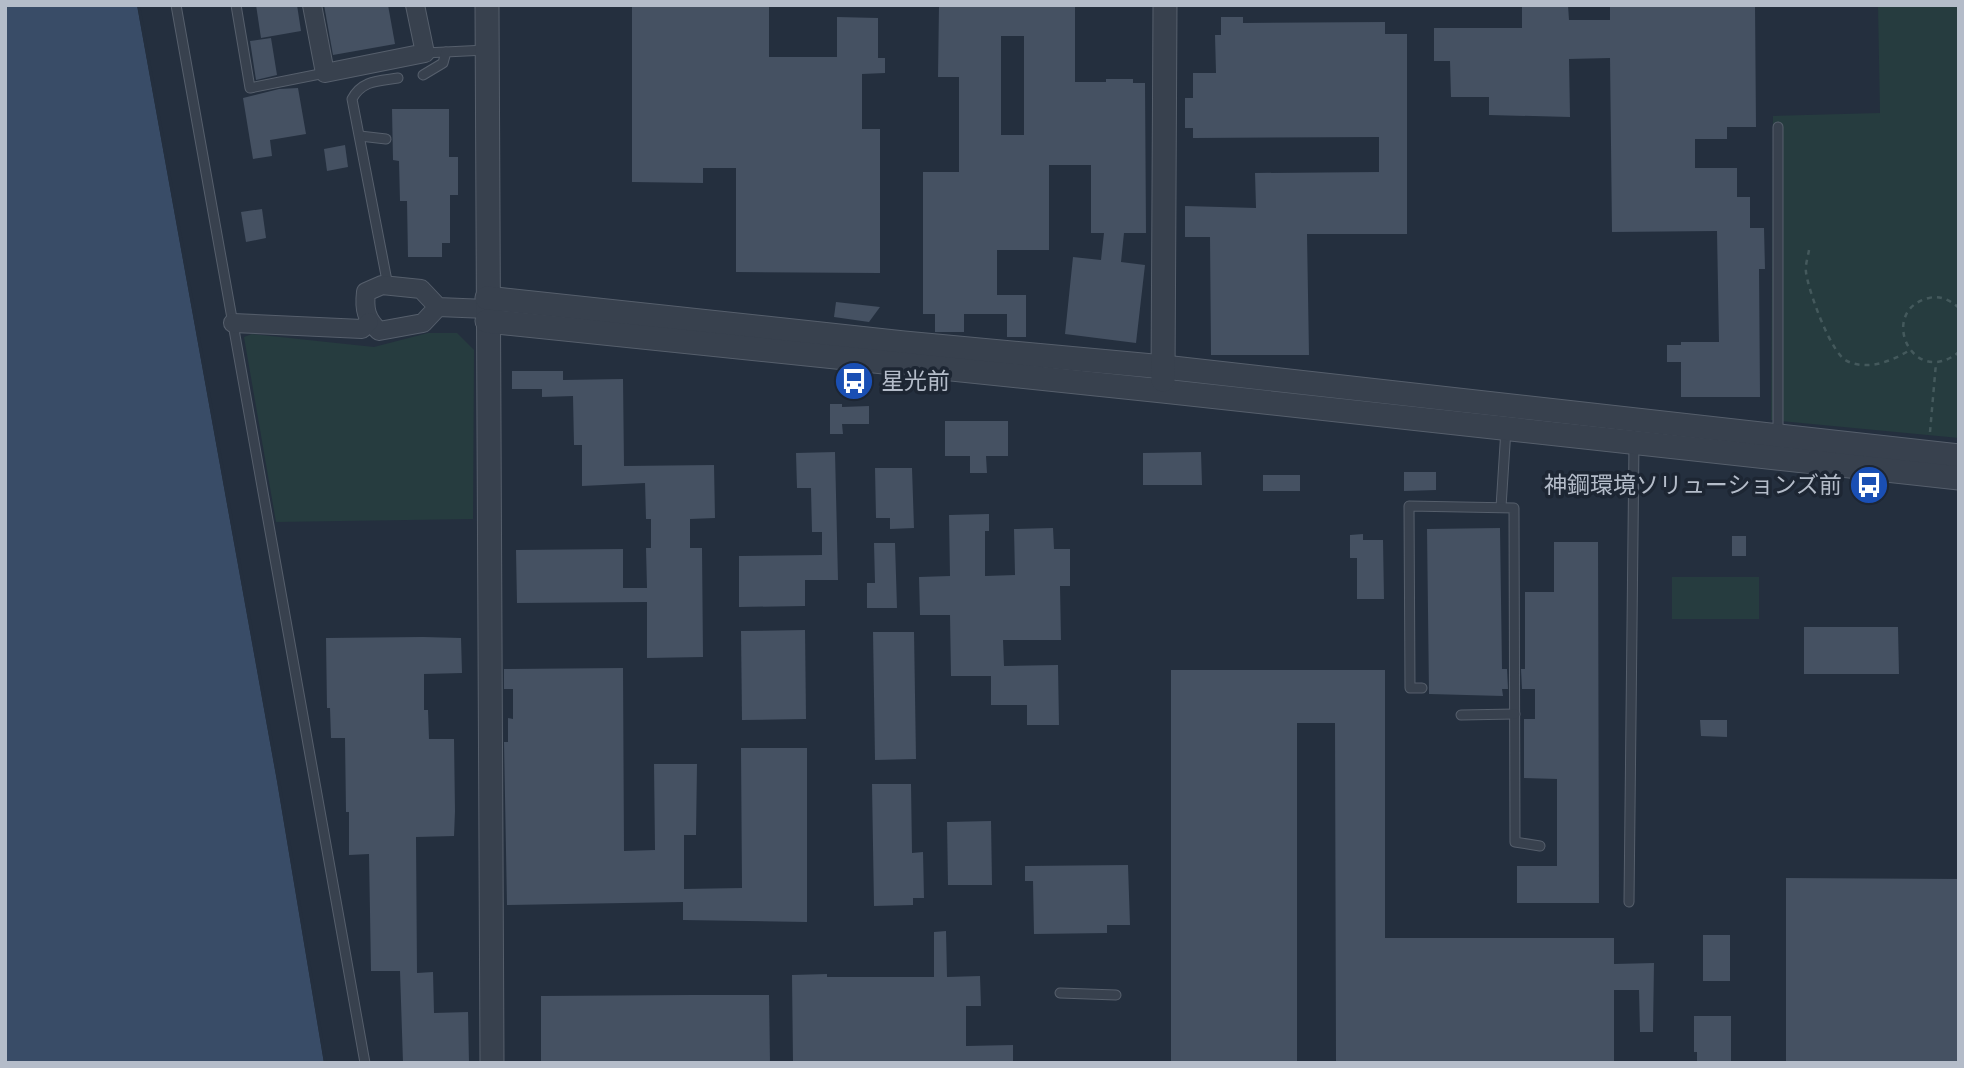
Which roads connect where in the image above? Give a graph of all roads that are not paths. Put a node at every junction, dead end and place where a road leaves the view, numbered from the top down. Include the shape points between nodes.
1 (176, 5) edge
2 (236, 5) edge
3 (312, 5) edge
4 (415, 5) edge
5 (486, 5) edge
6 (1165, 5) edge
7 (487, 50) junction
8 (446, 52) junction
9 (425, 53) junction
10 (325, 72) junction
11 (423, 75) dead end
12 (398, 78) dead end
13 (1778, 127) dead end
14 (360, 136) junction
15 (386, 139) dead end
16 (388, 286) junction
17 (439, 307) junction
18 (487, 309) junction
19 (233, 323) junction
20 (369, 323) junction
21 (1164, 367) junction
22 (1163, 391) junction
23 (1536, 410) junction
24 (1494, 415) junction
25 (1639, 432) junction
26 (1778, 437) junction
27 (1959, 456) edge
28 (1959, 478) edge
29 (1501, 507) junction
30 (1422, 688) dead end
31 (1515, 714) junction
32 (1461, 715) dead end
33 (1540, 846) dead end
34 (1629, 902) dead end
35 (1060, 993) dead end
36 (1116, 995) dead end
37 (365, 1063) edge
38 (492, 1063) edge

1 - 19 lane
2 - 10 lane via 250,88
3 - 10 street
4 - 9 street
5 - 7 street
6 - 21 street
7 - 8 lane
7 - 18 street
8 - 9 lane
8 - 11 lane via 443,62
9 - 10 street
12 - 14 lane via 357,89 352,99
13 - 26 lane
14 - 15 lane
14 - 16 lane
16 - 17 street via 421,289
16 - 20 street via 366,292
17 - 18 street
17 - 20 street via 422,323 379,331
18 - 21 street
18 - 22 street
18 - 38 street
19 - 20 street via 362,329
19 - 37 lane
21 - 22 street
21 - 24 street
22 - 24 street
23 - 24 street
23 - 24 lane via 1517,416
23 - 25 street
24 - 25 street
24 - 29 lane
25 - 26 street
25 - 28 street
25 - 34 lane
26 - 27 street
29 - 30 lane via 1409,506 1410,688
29 - 31 lane via 1514,508
31 - 32 lane
31 - 33 lane via 1515,842
35 - 36 lane

